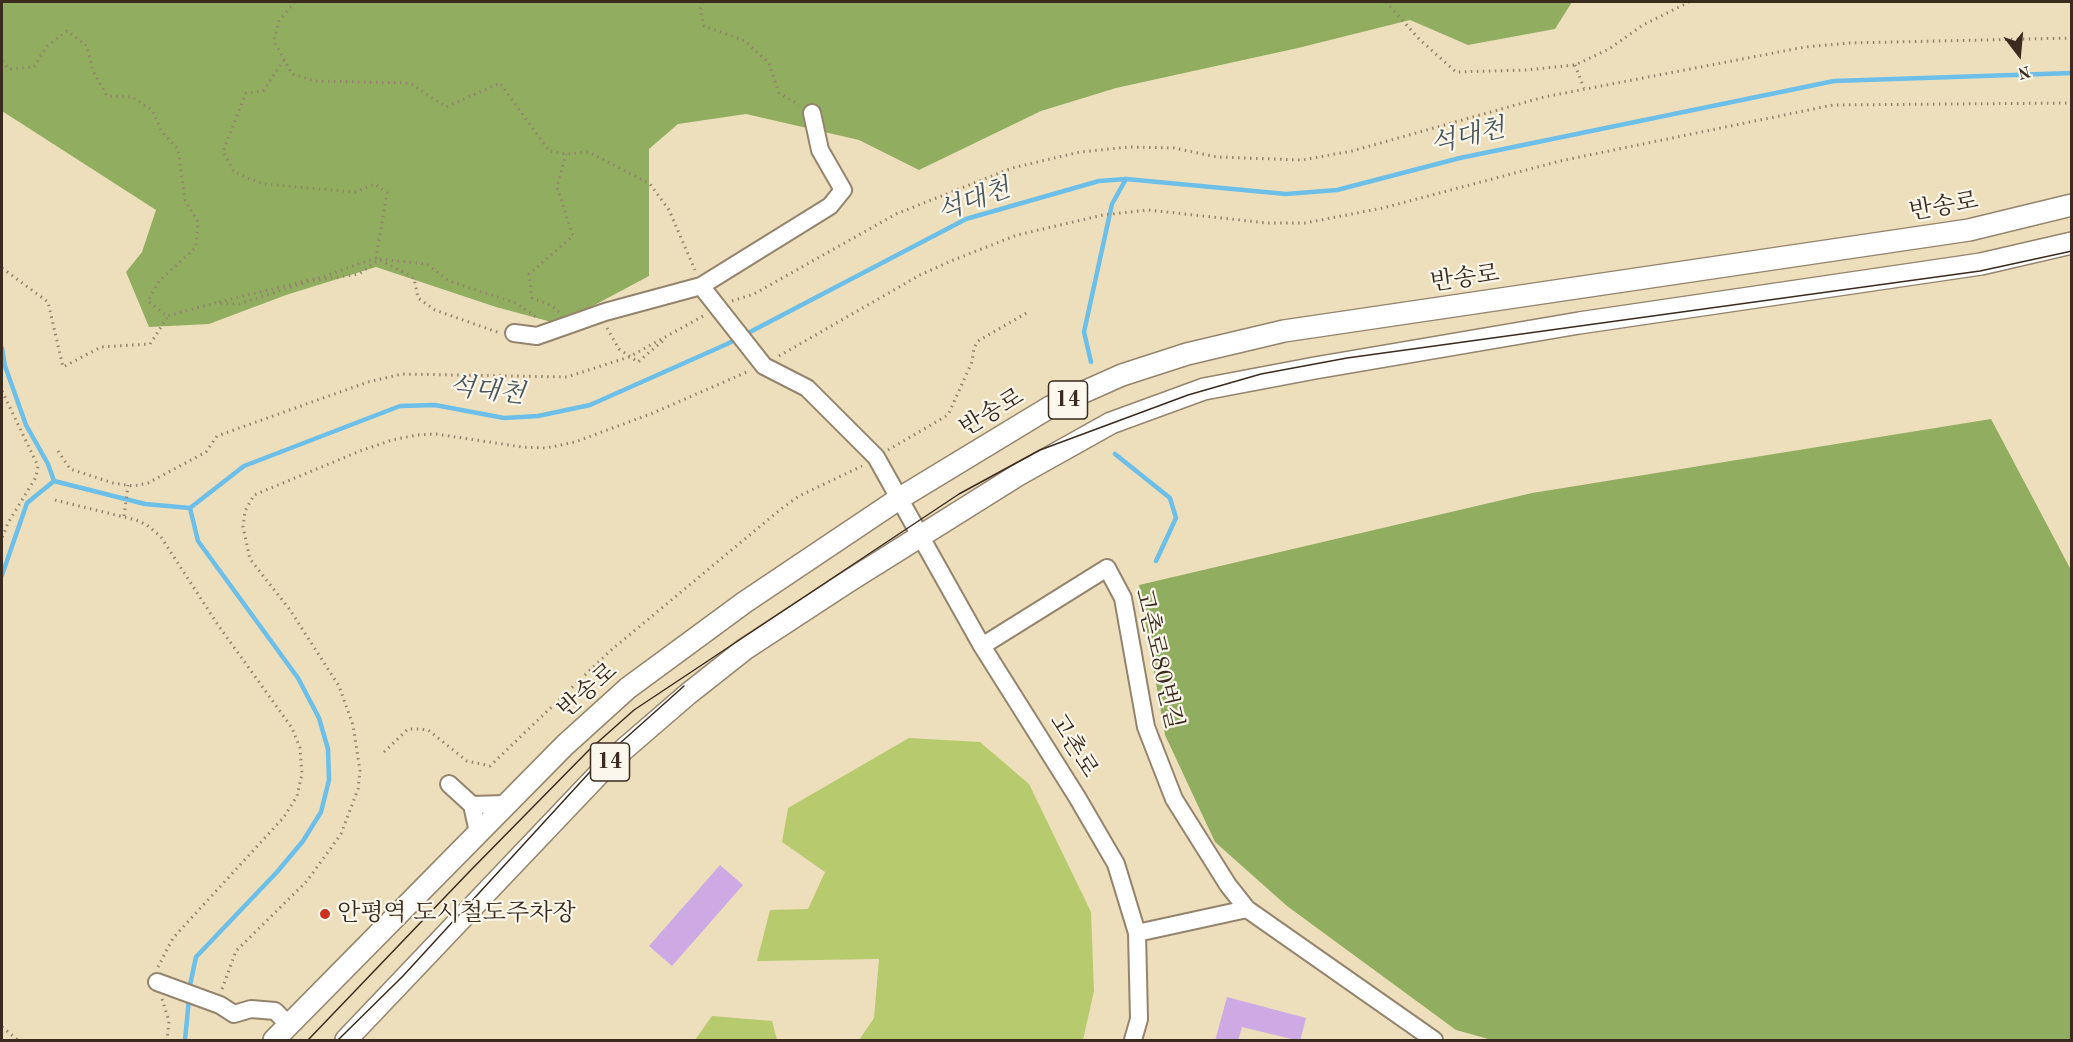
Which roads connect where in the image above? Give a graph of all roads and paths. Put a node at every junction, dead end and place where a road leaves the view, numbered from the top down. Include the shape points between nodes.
1 (295, 2) edge
2 (704, 2) edge
3 (1386, 2) edge
4 (1689, 2) edge
5 (2072, 39) edge
6 (284, 60) junction
7 (2, 61) edge
8 (1575, 65) junction
9 (1585, 89) junction
10 (2072, 103) edge
11 (812, 114) joint
12 (567, 154) junction
13 (2072, 205) edge
14 (2072, 243) edge
15 (378, 259) junction
16 (2, 268) edge
17 (701, 286) junction
18 (215, 303) junction
19 (1028, 312) dead end
20 (719, 315) junction
21 (544, 321) dead end
22 (572, 324) junction
23 (596, 328) dead end
24 (514, 333) joint
25 (760, 363) junction
26 (2, 391) edge
27 (58, 451) dead end
28 (876, 457) junction
29 (127, 487) junction
30 (900, 498) junction
31 (55, 500) dead end
32 (124, 515) junction
33 (2, 538) edge
34 (921, 539) junction
35 (982, 645) junction
36 (384, 752) dead end
37 (449, 784) dead end
38 (507, 804) junction
39 (472, 805) junction
40 (478, 832) junction
41 (1247, 909) junction
42 (1137, 933) junction
43 (164, 985) junction
44 (217, 1004) junction
45 (289, 1025) junction
46 (2, 1027) edge
47 (18, 1041) edge
48 (167, 1041) edge
49 (274, 1041) edge
50 (346, 1041) edge
51 (1133, 1041) edge
52 (1434, 1041) edge

1 - 6 path via 279,21 274,41
2 - 11 path via 700,9 704,26 746,41 770,63 779,93
3 - 8 path via 1456,72
4 - 8 path
5 - 9 path via 1805,47
6 - 12 path via 292,74 316,81 410,82 446,107 500,83 549,151
6 - 15 path via 263,91 246,93 223,151 234,172 263,184 355,192 375,184 387,193
7 - 18 path via 9,69 34,67 47,46 67,31 87,46 93,71 107,96 132,97 152,110 162,132 178,149 185,200 198,222 196,247 159,281 148,301 167,316
8 - 9 path
9 - 20 path via 1352,151 1302,160 1217,157 1174,148 1129,147 1080,152 1012,168 896,214 754,294 739,297
10 - 25 path via 1833,105 1560,161 1383,208 1305,223 1158,211 1103,215 1017,235 941,265
11 - 17 street via 820,150 843,189 830,206
12 - 17 path via 589,152 650,184 669,210
12 - 22 path via 557,187 573,237 529,274 532,298 552,306
13 - 30 main road, 반송로 / 14 via 1970,230 1382,316 1234,342 1122,375 1050,408
14 - 34 main road, 14 via 1981,264 1579,323 1204,389 1111,423 1018,476
15 - 18 path
15 - 18 path via 359,274 310,281 239,304
15 - 21 path via 427,264 449,281 516,303
15 - 24 path via 414,278 418,298 435,310 495,333
16 - 18 path via 48,302 63,367 101,347 150,344 169,315
17 - 20 street
17 - 22 street
19 - 28 path via 978,341 948,415
20 - 23 path via 676,329 638,362 619,349 608,328
20 - 25 street
20 - 29 path via 629,357 567,377 402,374 368,382 217,436 206,452 148,483
22 - 24 street via 537,336
25 - 28 street, 고촌로 via 807,388
25 - 44 path via 653,413 575,442 546,448 522,447 436,434 417,435 360,451 254,495 245,511 243,527 250,559 290,610 339,686 354,725 360,771 358,789 341,834 308,881 236,951
26 - 33 path via 38,466 36,477
27 - 29 path via 70,469
28 - 30 street, 고촌로
28 - 36 path via 781,509 610,651 490,766 467,761 428,730 408,729
29 - 32 path
30 - 34 street, 고촌로
30 - 38 main road, 반송로 / 14 via 745,602 628,688
31 - 32 path
32 - 43 path via 147,525 161,537 291,728 300,748 302,774 297,796 284,817 173,938 158,969
34 - 35 street, 고촌로
34 - 50 main road, 14 via 745,649 615,757
35 - 41 street, 고촌로80번길 via 1107,568 1123,598 1146,727 1174,799
35 - 42 street, 고촌로 via 1116,864
37 - 39 street
38 - 39 street
38 - 40 main road, 반송로 / 14
39 - 40 street
40 - 45 main road, 반송로 / 14
41 - 42 street
41 - 52 street, 고촌로80번길
42 - 51 street, 고촌로 via 1139,1019
43 - 44 street
43 - 48 path via 169,1021
44 - 45 street via 234,1014 251,1009 275,1011
45 - 49 main road, 반송로 / 14
46 - 47 path

